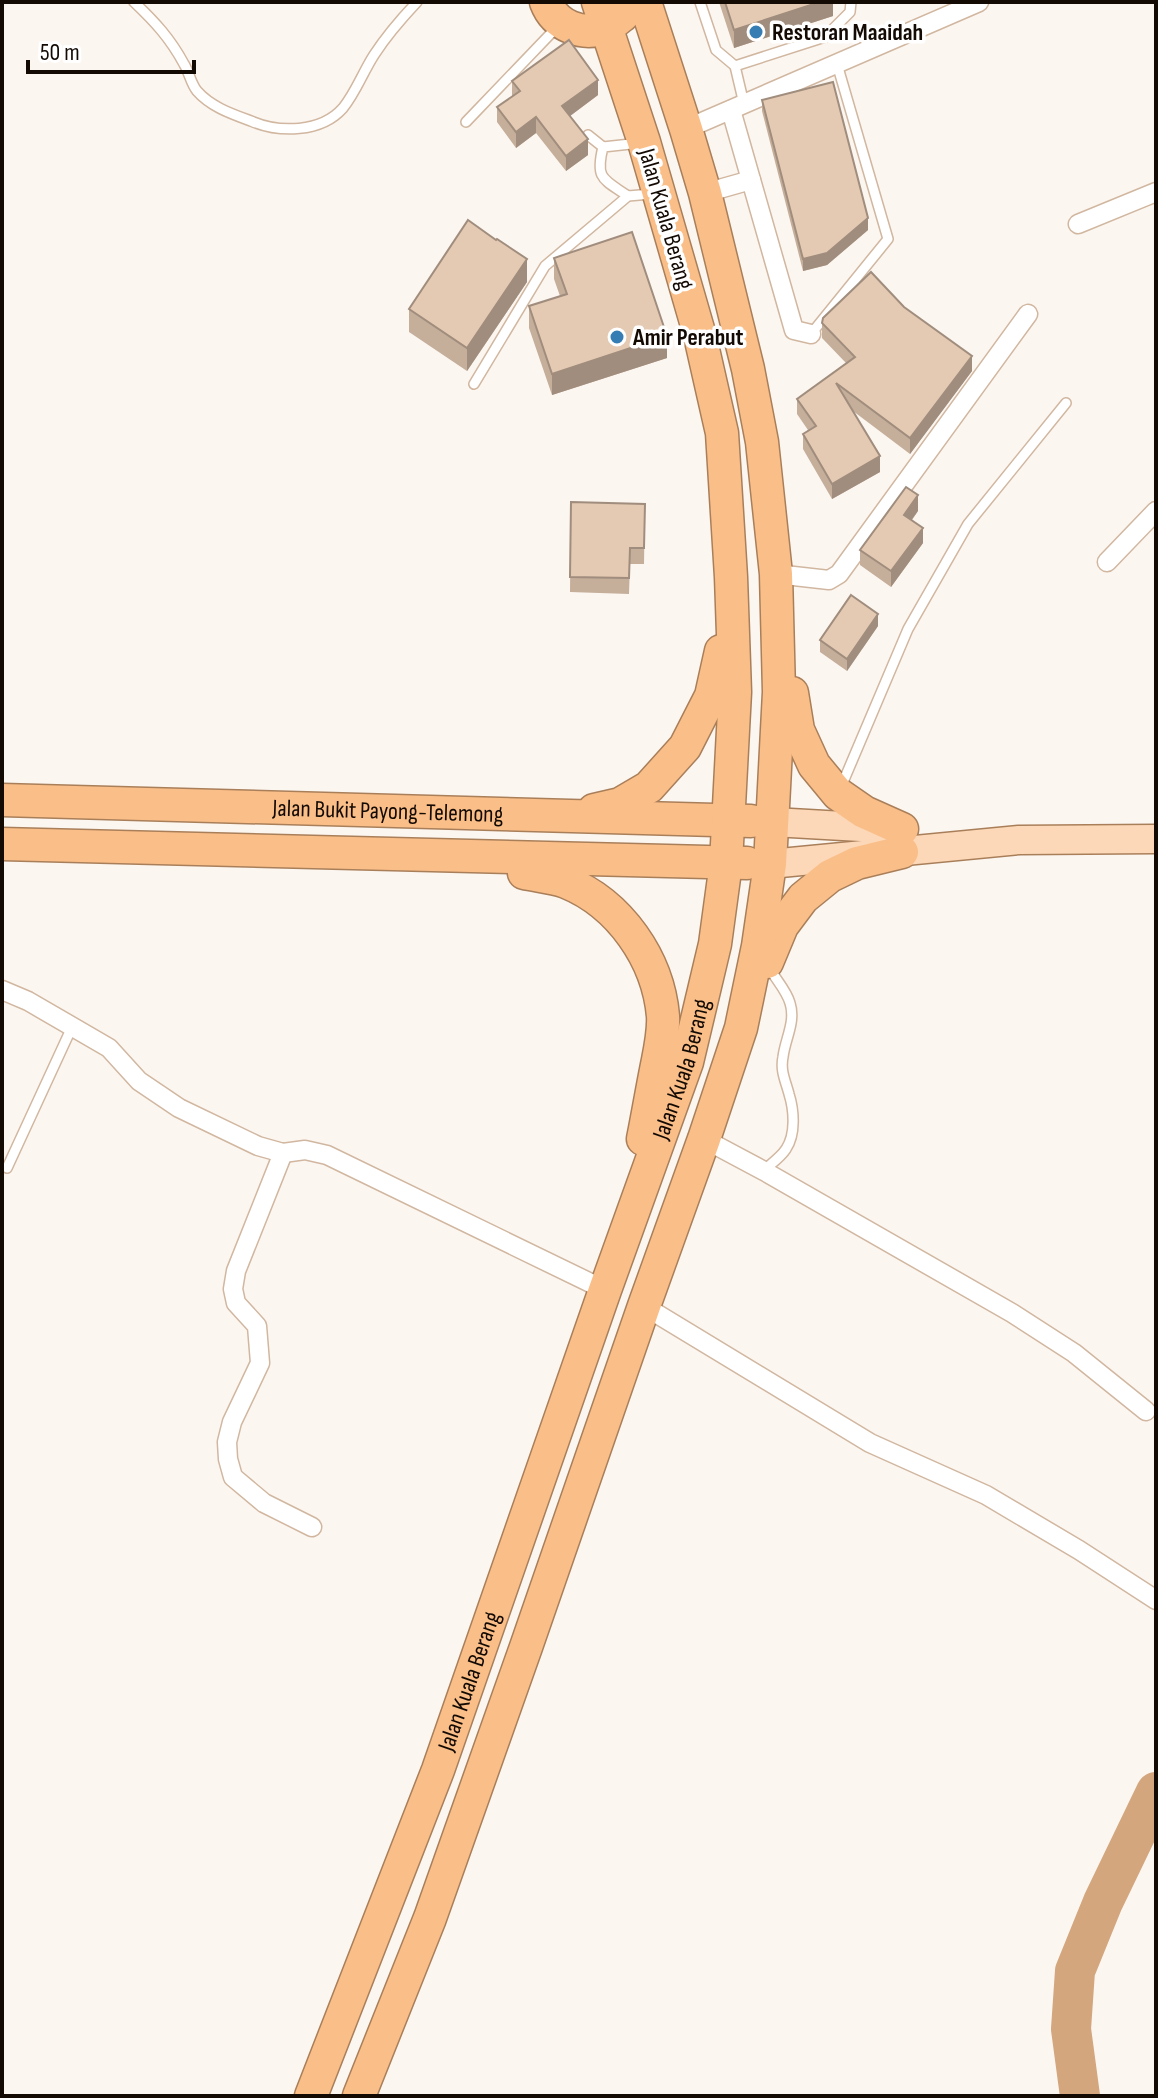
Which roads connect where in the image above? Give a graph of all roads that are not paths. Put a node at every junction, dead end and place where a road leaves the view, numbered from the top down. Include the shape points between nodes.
1 (134, 2) edge
2 (417, 2) edge
3 (700, 2) edge
4 (851, 2) edge
5 (979, 2) edge
6 (645, 3) edge
7 (553, 13) edge
8 (602, 15) edge
9 (837, 63) junction
10 (735, 66) junction
11 (737, 107) junction
12 (466, 122) dead end
13 (686, 129) junction
14 (588, 135) edge
15 (644, 142) junction
16 (603, 147) junction
17 (751, 180) junction
18 (1156, 192) edge
19 (705, 193) junction
20 (643, 195) junction
21 (1078, 224) dead end
22 (1028, 314) dead end
23 (811, 334) joint
24 (474, 384) dead end
25 (1066, 403) dead end
26 (1156, 511) edge
27 (1107, 562) dead end
28 (776, 574) junction
29 (731, 577) junction
30 (838, 794) junction
31 (2, 800) edge
32 (568, 815) junction
33 (729, 820) junction
34 (773, 822) junction
35 (1156, 839) edge
36 (902, 840) junction
37 (2, 844) edge
38 (317, 852) junction
39 (726, 863) junction
40 (770, 864) junction
41 (767, 962) junction
42 (2, 990) edge
43 (72, 1027) junction
44 (741, 1028) junction
45 (704, 1139) junction
46 (283, 1153) junction
47 (7, 1168) dead end
48 (764, 1171) junction
49 (624, 1240) junction
50 (605, 1290) junction
51 (644, 1306) junction
52 (1146, 1411) dead end
53 (312, 1527) dead end
54 (1156, 1600) edge
55 (311, 2096) edge
56 (359, 2096) edge

1 - 2 lane via 160,26 196,90 219,108 258,124 291,129 318,124 341,110 393,27
3 - 10 lane via 716,50
4 - 10 lane via 850,12 825,37
5 - 9 street
6 - 8 highway via 625,13
6 - 13 highway, Jalan Kuala Berang
7 - 8 highway via 585,31
7 - 12 lane
8 - 15 highway, Jalan Kuala Berang
9 - 11 street
9 - 23 lane via 888,239
10 - 11 lane
11 - 13 street
11 - 17 street
13 - 19 highway, Jalan Kuala Berang
14 - 16 lane
15 - 16 lane
15 - 20 highway, Jalan Kuala Berang
16 - 20 lane via 598,166 604,179
17 - 19 street
17 - 23 street via 794,330
18 - 21 street
19 - 28 highway, Jalan Kuala Berang via 762,442
20 - 24 lane via 545,266
20 - 29 highway, Jalan Kuala Berang via 700,336 722,433
22 - 28 street via 839,574 829,580
25 - 30 lane via 968,524 908,629
26 - 27 street
28 - 30 highway via 798,730 814,765
28 - 34 highway, Jalan Kuala Berang via 779,692
29 - 32 highway via 711,696 685,747 649,787 620,804
29 - 33 highway, Jalan Kuala Berang via 735,692
30 - 36 highway
31 - 32 highway, Jalan Bukit Payong-Telemong
32 - 33 highway, Jalan Bukit Payong-Telemong
33 - 34 highway, Jalan Bukit Payong-Telemong
33 - 39 highway, Jalan Kuala Berang
34 - 36 main road
34 - 40 highway, Jalan Kuala Berang
35 - 36 main road
36 - 40 main road
36 - 41 highway via 830,876 803,898 782,926
37 - 38 highway, Jalan Bukit Payong-Telemong
38 - 39 highway, Jalan Bukit Payong-Telemong
38 - 49 highway via 517,871 563,881 623,922 646,956 663,1018
39 - 40 highway, Jalan Bukit Payong-Telemong
39 - 49 highway, Jalan Kuala Berang via 715,944 687,1062
40 - 44 highway, Jalan Kuala Berang
41 - 44 highway
41 - 48 lane via 791,1006 782,1073 793,1120 787,1148
42 - 43 street
43 - 46 street via 109,1048 139,1081 179,1108
43 - 47 lane
44 - 45 highway, Jalan Kuala Berang
45 - 48 street
45 - 51 highway, Jalan Kuala Berang
46 - 50 street via 327,1155
46 - 53 street via 236,1271 236,1303 257,1326 260,1363 232,1422 228,1459 233,1477 247,1490
48 - 52 street via 1012,1313 1074,1353
49 - 50 highway, Jalan Kuala Berang
50 - 55 highway, Jalan Kuala Berang via 438,1770
51 - 54 street via 870,1443 986,1495
51 - 56 highway, Jalan Kuala Berang via 430,1918

